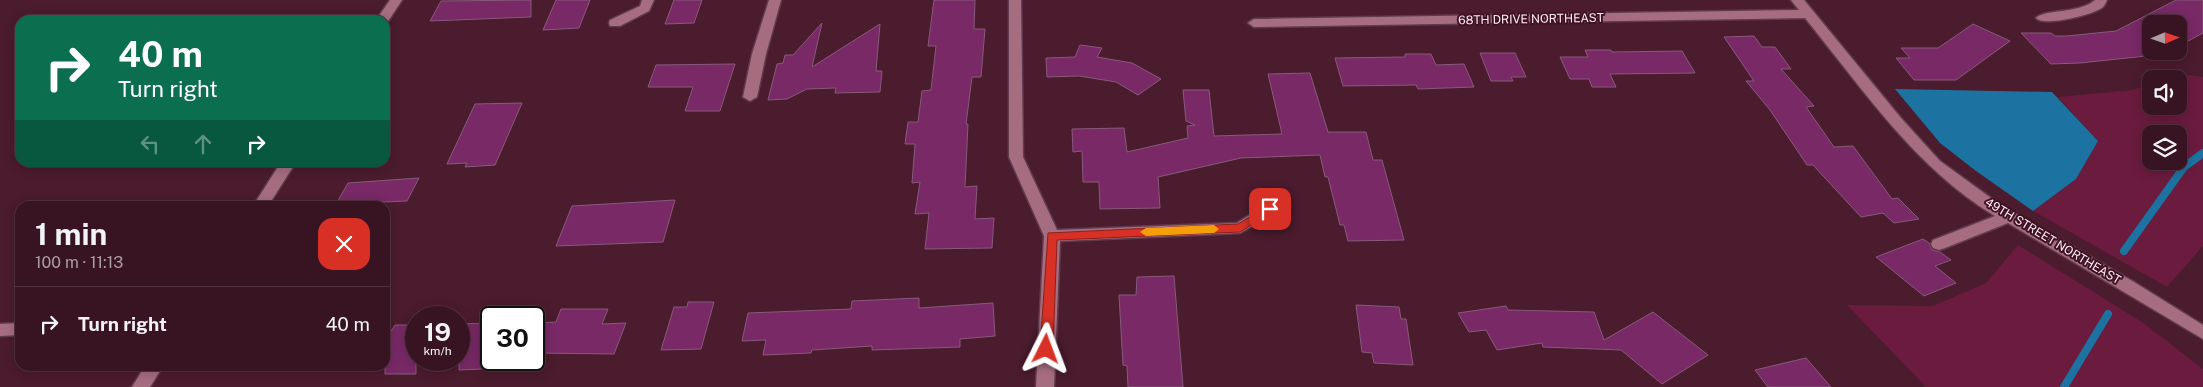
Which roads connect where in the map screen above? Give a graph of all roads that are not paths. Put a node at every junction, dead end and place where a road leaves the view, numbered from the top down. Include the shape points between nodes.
1 (396, 0) edge
2 (648, 0) edge
3 (775, 0) edge
4 (1015, 0) edge
5 (1797, 0) edge
6 (2101, 0) edge
7 (1807, 14) junction
8 (386, 15) edge
9 (2042, 18) dead end
10 (615, 23) dead end
11 (1254, 23) dead end
12 (750, 97) dead end
13 (286, 167) edge
14 (263, 201) edge
15 (1270, 209) dead end
16 (2008, 217) junction
17 (1052, 236) junction
18 (1939, 244) dead end
19 (15, 329) edge
20 (0, 330) edge
21 (2203, 333) edge
22 (152, 371) edge
23 (141, 387) edge
24 (1045, 387) edge

1 - 8 street
2 - 10 street via 645,8
3 - 12 street
4 - 17 street via 1016,157
5 - 7 street, 49TH STREET NORTHEAST
6 - 9 street via 2100,4 2083,13
7 - 11 street, 68TH DRIVE NORTHEAST
7 - 16 street, 49TH STREET NORTHEAST via 1935,164
13 - 14 street
15 - 17 street via 1240,228
16 - 18 street
16 - 21 street, 49TH STREET NORTHEAST
17 - 24 street
19 - 20 street
22 - 23 street

